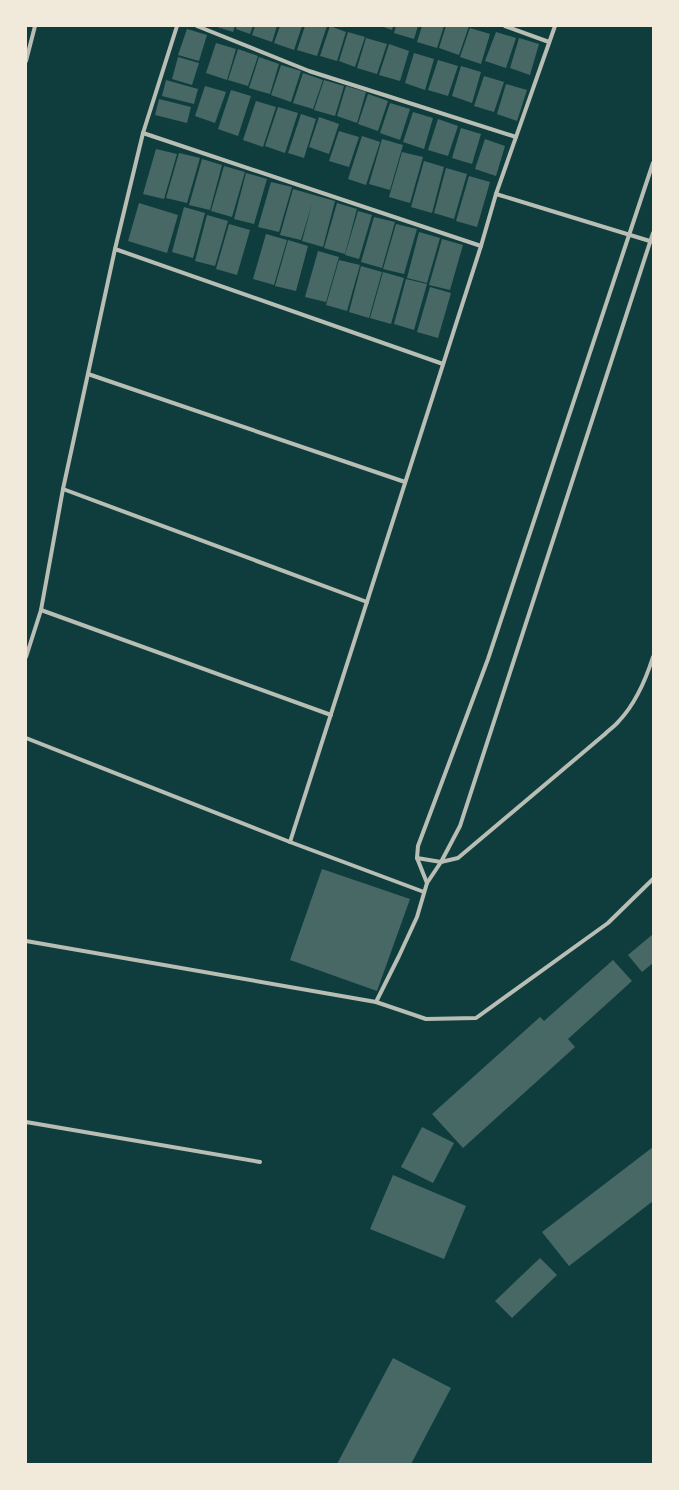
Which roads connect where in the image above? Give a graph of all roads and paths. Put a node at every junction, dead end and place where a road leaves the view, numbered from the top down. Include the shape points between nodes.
1 (35, 26) edge
2 (178, 26) edge
3 (197, 26) edge
4 (505, 26) edge
5 (555, 26) edge
6 (550, 42) junction
7 (26, 61) edge
8 (143, 133) junction
9 (516, 137) junction
10 (653, 163) edge
11 (496, 194) junction
12 (653, 233) edge
13 (630, 235) junction
14 (652, 241) edge
15 (481, 246) junction
16 (115, 249) junction
17 (443, 364) junction
18 (88, 374) junction
19 (405, 482) junction
20 (63, 488) junction
21 (367, 602) junction
22 (41, 610) junction
23 (26, 657) edge
24 (653, 657) edge
25 (331, 715) junction
26 (26, 738) edge
27 (290, 842) junction
28 (418, 858) junction
29 (441, 862) junction
30 (653, 880) edge
31 (427, 883) junction
32 (424, 892) junction
33 (26, 941) edge
34 (376, 1002) junction
35 (26, 1122) edge
36 (260, 1162) dead end

1 - 7 street
2 - 8 street
3 - 9 street via 309,71
4 - 6 street
5 - 6 street
6 - 9 street
8 - 15 street
8 - 16 street
9 - 11 street
10 - 13 street
11 - 13 street
11 - 15 street
12 - 14 street
13 - 14 street
13 - 28 street via 488,659 418,846
14 - 29 street via 460,826
15 - 17 street
16 - 17 street
16 - 18 street
17 - 19 street
18 - 19 street
18 - 20 street
19 - 21 street
20 - 21 street
20 - 22 street
21 - 25 street
22 - 23 street
22 - 25 street
24 - 29 street via 630,707 619,721 462,855
25 - 27 street
26 - 27 street
27 - 32 street
28 - 29 street
28 - 31 street
29 - 31 street
30 - 34 street via 608,923 476,1018 426,1019
31 - 32 street
32 - 34 street via 417,917
33 - 34 street
35 - 36 street

